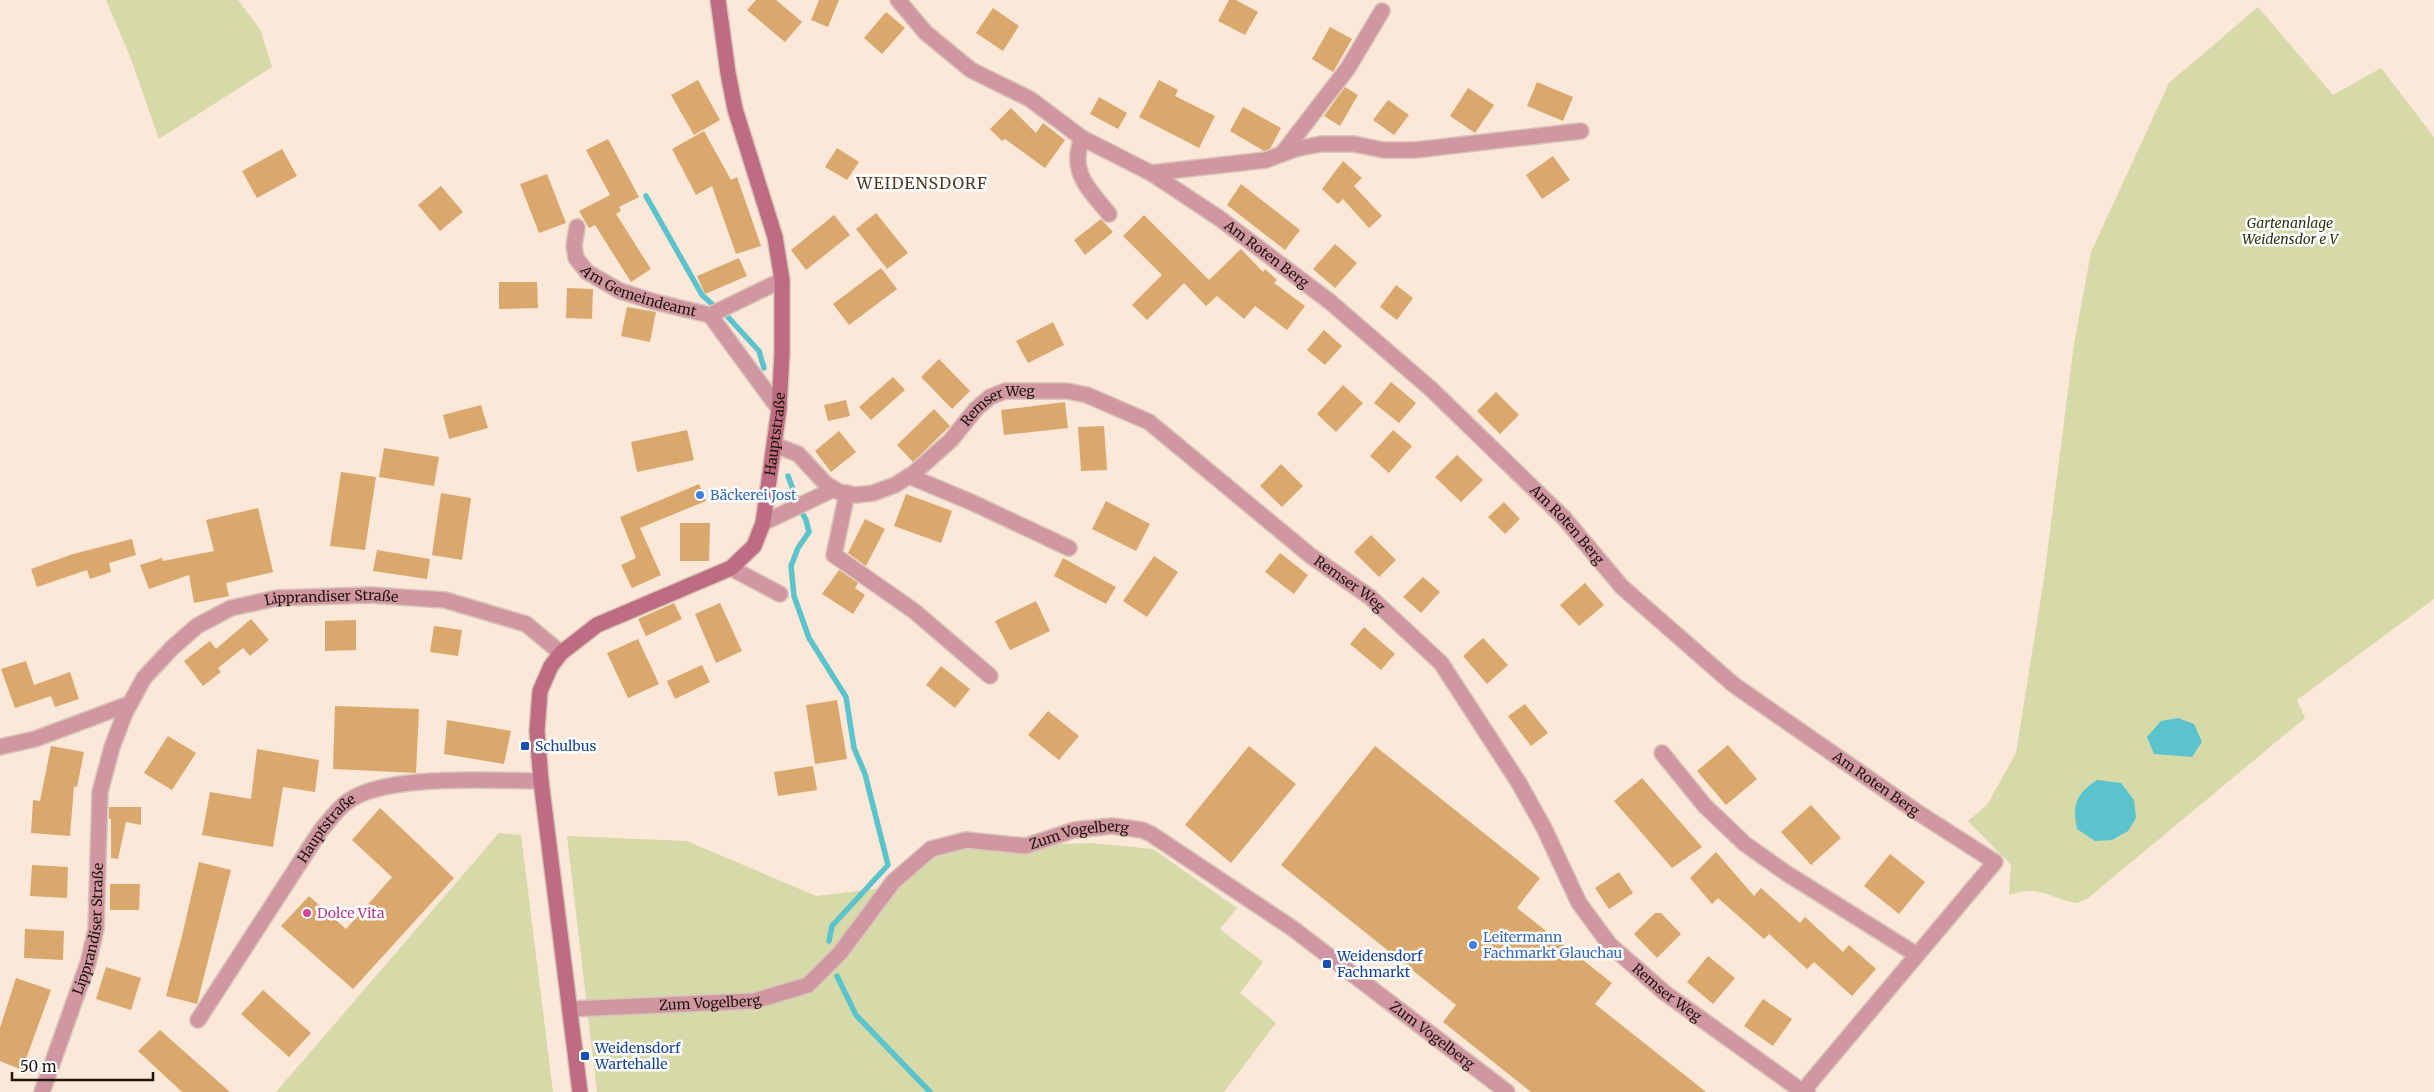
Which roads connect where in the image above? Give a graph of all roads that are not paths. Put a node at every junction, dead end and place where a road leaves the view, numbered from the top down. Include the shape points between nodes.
1 (718, 0) edge
2 (898, 0) edge
3 (1382, 11) dead end
4 (1582, 131) dead end
5 (1082, 138) junction
6 (1282, 154) junction
7 (1151, 173) junction
8 (1109, 214) dead end
9 (577, 227) dead end
10 (782, 280) junction
11 (710, 315) junction
12 (779, 409) junction
13 (774, 445) junction
14 (909, 476) junction
15 (841, 491) junction
16 (763, 523) junction
17 (1069, 548) dead end
18 (730, 568) junction
19 (780, 594) dead end
20 (561, 653) junction
21 (990, 676) dead end
22 (129, 704) junction
23 (0, 747) edge
24 (1662, 753) dead end
25 (541, 781) junction
26 (1995, 862) joint
27 (1917, 955) junction
28 (571, 1009) junction
29 (198, 1020) dead end
30 (42, 1092) edge
31 (580, 1092) edge
32 (1507, 1092) edge
33 (1805, 1092) edge

1 - 10 main road, Hauptstraße via 735,109 775,237
2 - 5 street, Am Roten Berg via 926,33 971,70 1030,99
3 - 6 street via 1348,68
4 - 6 street via 1415,150 1321,144
5 - 7 street, Am Roten Berg
5 - 8 street via 1076,152 1081,175
6 - 7 street via 1266,160
7 - 26 street, Am Roten Berg via 1219,218 1328,301 1431,389 1564,518 1622,587 1734,685
9 - 11 street, Am Gemeindeamt via 576,258 587,272 620,291
10 - 11 street, Am Gemeindeamt
10 - 12 main road, Hauptstraße
11 - 12 street, Am Gemeindeamt
12 - 13 main road, Hauptstraße
13 - 15 street via 798,454 826,484
13 - 16 main road, Hauptstraße
14 - 15 street, Remser Weg via 873,493
14 - 17 street
14 - 33 street, Remser Weg via 937,454 976,409 990,397 1005,391 1067,391 1087,395 1149,422 1311,556 1370,597 1441,663 1519,784 1580,903 1610,945 1664,993
15 - 16 street
15 - 21 street via 834,555 914,610
16 - 18 main road, Hauptstraße via 754,546
18 - 19 street
18 - 20 main road, Hauptstraße via 597,625
20 - 22 street, Lipprandiser Straße via 526,624 445,600 370,596 277,598 231,608 197,626 156,664
20 - 25 main road, Hauptstraße via 540,691 537,731
22 - 23 street via 35,738
22 - 30 street, Lipprandiser Straße via 112,747 100,792 94,937 88,963
24 - 27 street via 1705,806 1745,844
25 - 28 main road, Hauptstraße
25 - 29 street, Hauptstraße via 405,782 366,791 346,802 321,830
26 - 27 street, Remser Weg
27 - 33 street, Remser Weg via 1841,1044
28 - 31 main road, Hauptstraße
28 - 32 street, Zum Vogelberg via 754,1001 808,985 840,953 893,882 931,850 966,840 1026,846 1074,830 1112,826 1151,834 1292,928

